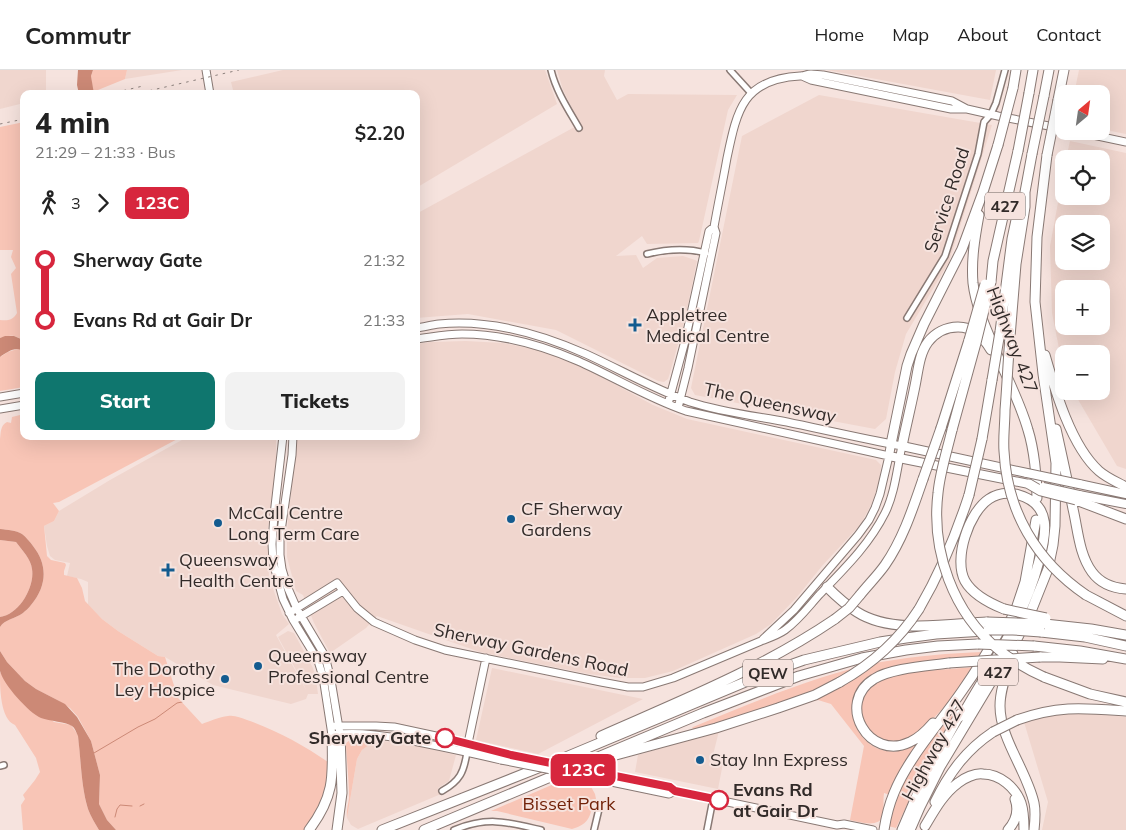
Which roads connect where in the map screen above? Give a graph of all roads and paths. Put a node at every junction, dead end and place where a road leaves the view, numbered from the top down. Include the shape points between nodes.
1 (206, 70) edge
2 (551, 70) edge
3 (730, 70) edge
4 (1006, 70) edge
5 (1016, 70) edge
6 (1034, 70) edge
7 (1049, 70) edge
8 (1064, 70) edge
9 (209, 90) edge
10 (751, 93) junction
11 (991, 114) junction
12 (1055, 127) edge
13 (579, 128) dead end
14 (1110, 139) edge
15 (1126, 142) edge
16 (984, 192) junction
17 (1025, 192) junction
18 (708, 253) junction
19 (648, 254) dead end
20 (907, 318) dead end
21 (1037, 326) junction
22 (420, 327) edge
23 (420, 338) edge
24 (972, 342) junction
25 (595, 358) junction
26 (578, 362) junction
27 (1043, 374) junction
28 (20, 394) edge
29 (671, 394) junction
30 (1016, 396) junction
31 (0, 397) edge
32 (681, 398) junction
33 (668, 404) junction
34 (20, 406) edge
35 (678, 408) junction
36 (0, 409) edge
37 (283, 440) edge
38 (293, 440) edge
39 (891, 444) junction
40 (902, 446) junction
41 (889, 456) junction
42 (900, 458) junction
43 (1029, 484) joint
44 (1126, 487) edge
45 (1126, 494) edge
46 (1077, 497) junction
47 (1038, 498) dead end
48 (1126, 504) edge
49 (1126, 519) edge
50 (1036, 520) dead end
51 (1027, 571) junction
52 (819, 580) junction
53 (813, 587) junction
54 (1126, 589) edge
55 (824, 590) junction
56 (343, 591) junction
57 (297, 609) junction
58 (291, 616) junction
59 (300, 616) junction
60 (1126, 616) edge
61 (1044, 625) junction
62 (987, 626) junction
63 (1126, 635) edge
64 (1018, 638) junction
65 (761, 641) junction
66 (1126, 646) edge
67 (486, 658) junction
68 (1126, 660) edge
69 (962, 691) junction
70 (1126, 702) edge
71 (1126, 711) edge
72 (958, 719) junction
73 (335, 730) junction
74 (468, 744) junction
75 (467, 752) junction
76 (561, 759) junction
77 (587, 762) junction
78 (1012, 789) junction
79 (442, 791) dead end
80 (675, 791) junction
81 (713, 799) junction
82 (599, 809) dead end
83 (838, 828) edge
84 (924, 828) edge
85 (309, 830) edge
86 (337, 830) edge
87 (382, 830) edge
88 (424, 830) edge
89 (454, 830) edge
90 (541, 830) edge
91 (594, 830) edge
92 (707, 830) edge
93 (873, 830) edge
94 (884, 830) edge
95 (902, 830) edge
96 (910, 830) edge
97 (1008, 830) edge
98 (1024, 830) edge
99 (1034, 830) edge

1 - 9 main road
2 - 13 street via 561,98
3 - 10 street
4 - 11 street, Service Road
5 - 16 highway, 427, bridge
6 - 24 highway, 427, bridge via 993,262
7 - 17 highway, 427, bridge
8 - 21 highway, 427, bridge via 1047,155 1037,237
10 - 11 main road via 772,80 823,75 952,101 967,109
10 - 18 main road via 734,127 714,227 716,233
11 - 12 main road
11 - 20 street, Service Road via 984,122 978,154 945,256
14 - 15 main road
16 - 30 highway, Highway 427 / 427 via 975,244 973,283 985,324
16 - 39 highway via 962,249 910,354
17 - 60 highway, bridge via 1010,337 1004,449 1011,495 1023,526 1054,569 1075,588
17 - 77 highway, bridge via 1012,239 992,380 969,494 949,551 912,620 877,657 815,695 716,728
18 - 19 street via 679,250
18 - 29 main road
18 - 32 main road
21 - 27 highway, 427
21 - 44 highway via 1060,404 1078,441 1097,469
22 - 25 main road, The Queensway via 439,324 487,325 526,332
23 - 26 main road, The Queensway via 464,334 498,337 542,348
24 - 70 highway, bridge via 941,475 937,507 940,554 946,574 973,623 1009,658 1044,678
24 - 76 highway, bridge via 900,540 885,565 849,608 777,655 578,745
25 - 26 main road via 591,362
25 - 29 main road, The Queensway
26 - 33 main road, The Queensway
27 - 54 highway via 1084,558 1099,579 1116,588
27 - 64 highway, Highway 427 / 427 via 1056,462 1056,526 1048,569
28 - 31 main road
29 - 32 main road, The Queensway
29 - 33 main road
30 - 40 highway via 981,337 964,328 941,331 929,341 922,355
30 - 47 highway, Highway 427 / 427 via 1032,444
32 - 35 main road
32 - 39 main road, The Queensway via 717,409
33 - 35 main road, The Queensway
34 - 36 main road
35 - 41 main road, The Queensway
37 - 58 main road via 272,544 277,578
38 - 57 main road via 280,555 287,586
39 - 40 main road, The Queensway
39 - 41 main road, Sherway Gardens Road
40 - 42 main road, Sherway Gardens Road
40 - 45 main road, The Queensway, bridge
41 - 42 main road, The Queensway
41 - 52 main road, Sherway Gardens Road via 876,508 858,535
42 - 43 main road, The Queensway
42 - 55 main road, Sherway Gardens Road via 886,512 871,537
43 - 46 highway, bridge via 1041,491
46 - 48 main road
46 - 49 highway
50 - 51 highway, Highway 427 / 427
51 - 69 highway via 1006,618
51 - 72 highway, Highway 427 / 427 via 1020,599 1007,628
52 - 53 main road, Sherway Gardens Road
52 - 55 main road
53 - 55 main road
53 - 65 main road, Sherway Gardens Road
55 - 62 highway via 871,619 892,624
55 - 65 main road, Sherway Gardens Road via 785,630
56 - 57 main road, Sherway Gardens Road via 337,583
56 - 59 main road
56 - 67 main road, Sherway Gardens Road via 361,612 379,625 429,645
57 - 58 main road
57 - 59 main road
58 - 59 main road
58 - 73 main road via 318,661
59 - 73 main road via 325,656 331,680
61 - 62 highway, QEW, bridge via 1013,630
61 - 63 highway via 1080,624
61 - 66 highway, QEW
61 - 72 highway, bridge via 1004,608 987,601 968,586 962,575 960,558 970,525 982,505 994,496 1016,494 1040,510 1045,526 1043,548 1031,587 1019,617
62 - 76 highway, QEW via 880,642 804,660
64 - 96 highway, Highway 427 / 427 via 940,767
64 - 99 highway via 1001,691 1000,706 1004,728 1032,795
65 - 67 main road, Sherway Gardens Road via 673,678 643,687 614,685
67 - 74 main road
68 - 69 highway, bridge via 1040,657 949,663 888,673 869,682 861,692 856,707 858,720 872,740 895,747 911,742 928,728
68 - 77 highway, bridge via 1034,646 978,644 938,646 862,658 799,676
69 - 94 highway via 901,778 888,809
71 - 84 highway, bridge via 1059,709 1017,720 993,732 971,749 952,771
72 - 95 highway, Highway 427 / 427 via 923,782
73 - 74 main road via 394,727
73 - 75 main road
73 - 85 highway via 332,784 320,816
73 - 86 highway via 342,793
74 - 75 main road
74 - 80 main road, bridge via 670,787
75 - 79 street via 460,777
75 - 80 main road, bridge via 669,794
76 - 87 highway, QEW
77 - 88 highway
78 - 84 highway via 1004,780 984,774 962,780 944,796
78 - 97 highway via 1017,805 1016,816
78 - 98 highway via 1022,804
80 - 81 main road
81 - 83 main road
81 - 92 street
82 - 91 street
83 - 93 main road via 844,824
89 - 90 street via 491,821

